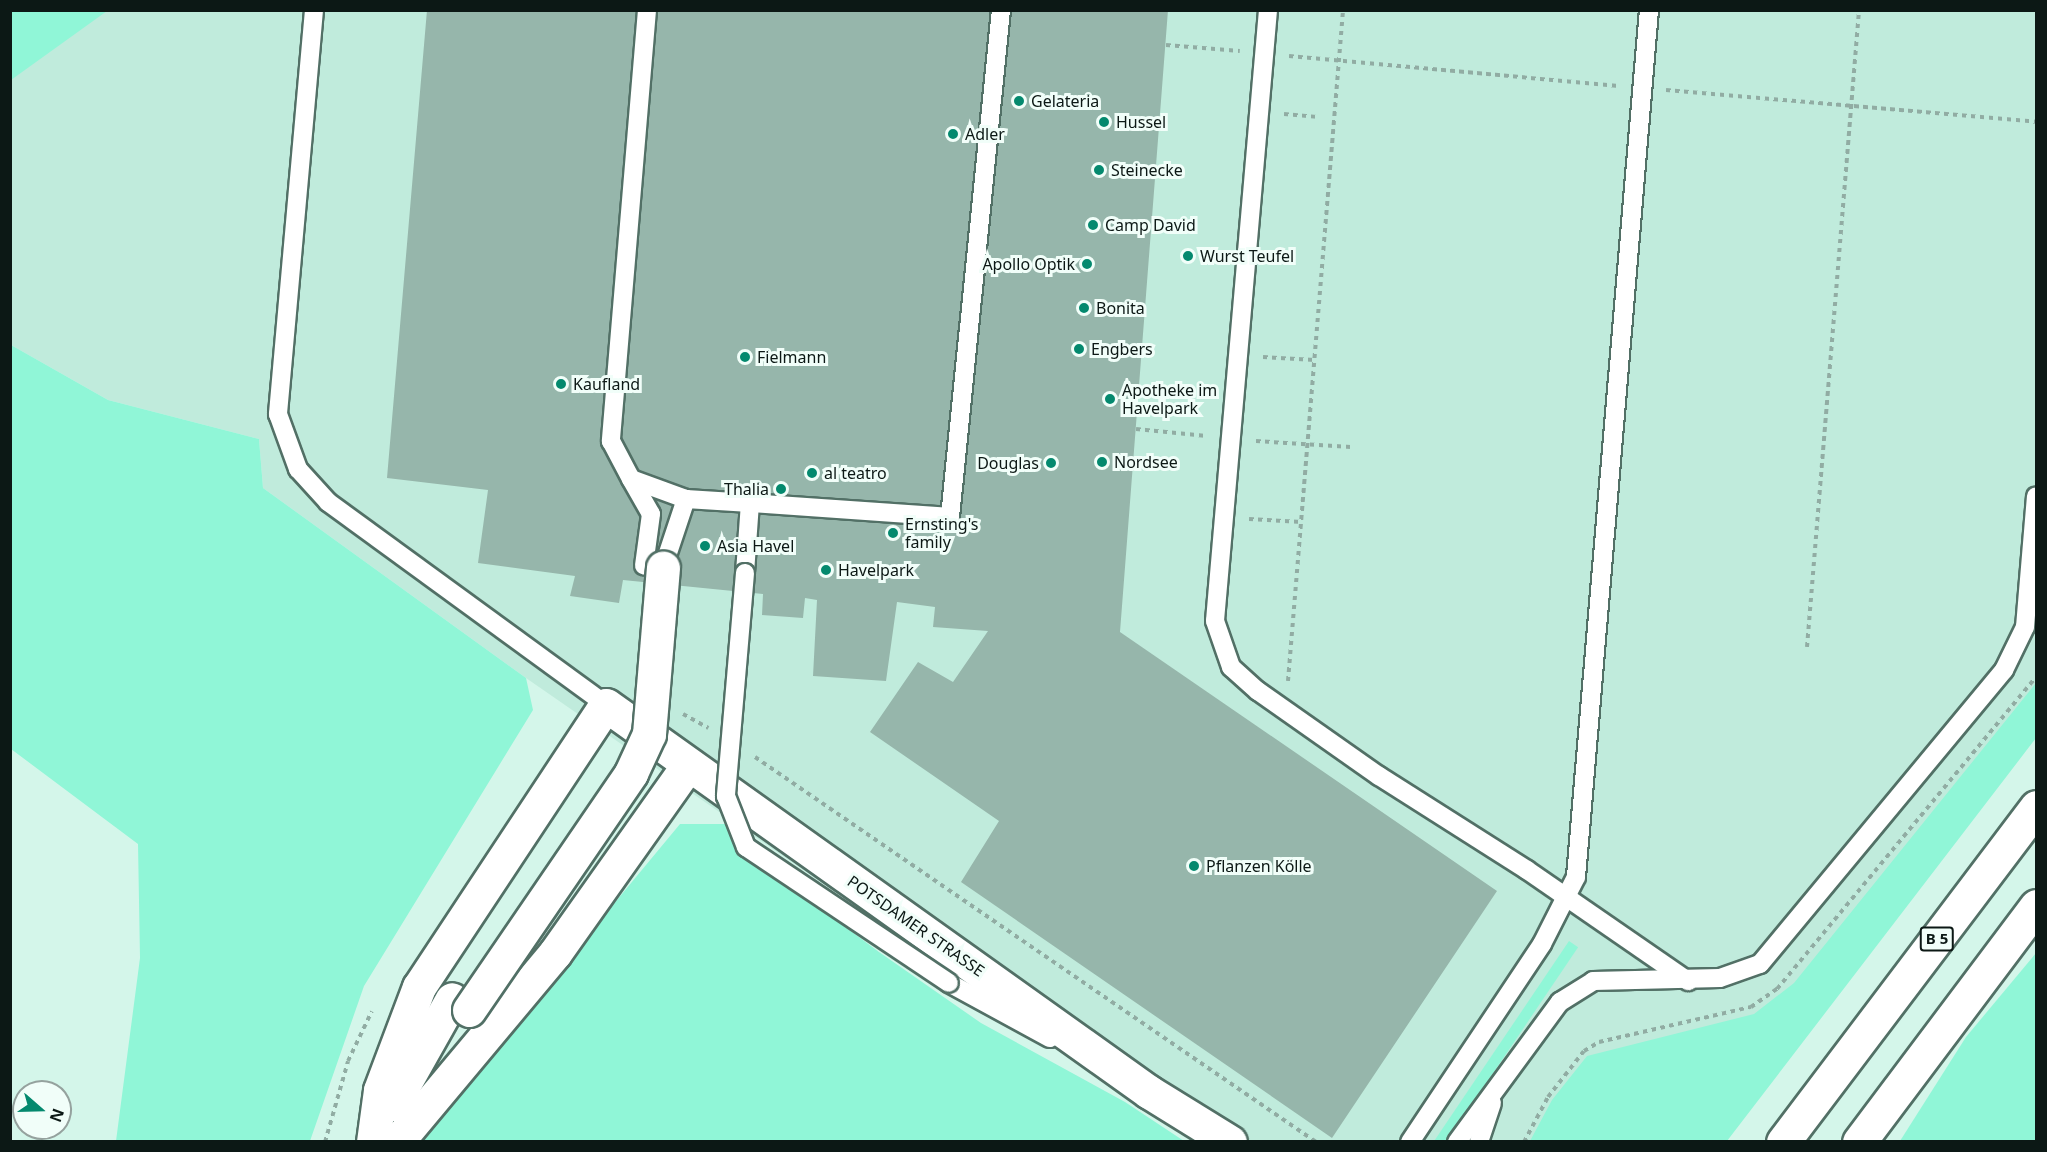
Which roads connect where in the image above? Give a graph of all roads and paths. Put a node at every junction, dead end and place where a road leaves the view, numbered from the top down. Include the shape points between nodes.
1 (314, 10) edge
2 (647, 10) edge
3 (1001, 10) edge
4 (1268, 10) edge
5 (1343, 10) edge
6 (1649, 10) edge
7 (1859, 10) edge
8 (1166, 45) dead end
9 (1264, 53) junction
10 (1339, 60) junction
11 (1643, 88) junction
12 (1851, 106) junction
13 (1259, 112) junction
14 (1317, 117) dead end
15 (2037, 122) edge
16 (1238, 355) junction
17 (1315, 360) junction
18 (631, 479) junction
19 (2037, 496) edge
20 (686, 499) junction
21 (750, 503) junction
22 (1224, 517) junction
23 (1302, 522) junction
24 (2034, 534) edge
25 (653, 567) junction
26 (1807, 647) dead end
27 (1287, 694) dead end
28 (606, 705) junction
29 (678, 711) dead end
30 (717, 733) dead end
31 (747, 751) dead end
32 (688, 765) junction
33 (2037, 807) edge
34 (1567, 898) junction
35 (2037, 906) edge
36 (1688, 981) junction
37 (461, 1005) junction
38 (1497, 1087) junction
39 (1149, 1092) junction
40 (373, 1142) edge
41 (381, 1142) edge
42 (389, 1142) edge
43 (397, 1142) edge
44 (1230, 1142) edge
45 (1316, 1142) edge
46 (1410, 1142) edge
47 (1457, 1142) edge
48 (1479, 1142) edge
49 (1783, 1142) edge
50 (1859, 1142) edge

1 - 28 lane via 278,414 298,470 328,502
2 - 18 lane via 611,441
3 - 21 lane via 950,517
4 - 9 lane
5 - 10 path
6 - 11 lane
7 - 12 path
8 - 9 path
9 - 10 path
9 - 13 lane
10 - 11 path
10 - 17 path
11 - 12 path
11 - 34 lane via 1584,794 1576,877
12 - 15 path
12 - 26 path
13 - 14 path
13 - 16 lane
16 - 17 path
16 - 22 lane
17 - 23 path
18 - 20 lane
18 - 25 lane via 651,514
19 - 24 lane
20 - 21 lane
20 - 25 lane
21 - 39 lane, bridge via 726,796 746,847 949,983
22 - 23 path
22 - 34 lane via 1215,621 1231,667 1258,691 1379,776
23 - 27 path
24 - 36 lane via 2025,627 2004,670 1760,964 1720,978
25 - 37 main road via 632,728 618,761
28 - 32 main road, POTSDAMER STRASSE
28 - 40 main road via 419,987 380,1090
29 - 30 path
31 - 45 path
32 - 39 main road, POTSDAMER STRASSE
32 - 43 main road via 555,953
33 - 49 main road, B 5
34 - 36 lane
34 - 46 lane via 1542,944
35 - 50 main road
36 - 38 lane via 1593,981 1560,1002
37 - 41 main road via 395,1098
37 - 42 main road
38 - 47 lane
38 - 48 lane
39 - 44 main road, POTSDAMER STRASSE

